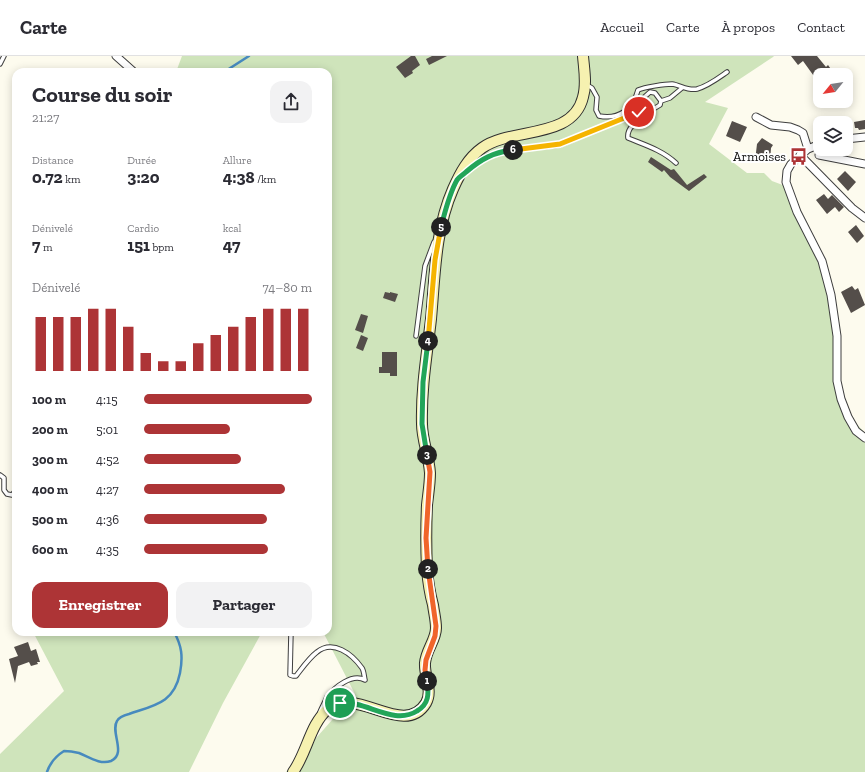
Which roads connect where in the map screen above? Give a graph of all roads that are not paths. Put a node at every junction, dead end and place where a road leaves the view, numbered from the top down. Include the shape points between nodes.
1 (4, 56) edge
2 (116, 56) edge
3 (583, 56) edge
4 (0, 65) edge
5 (130, 68) edge
6 (727, 72) dead end
7 (585, 84) junction
8 (682, 88) junction
9 (661, 101) junction
10 (650, 111) junction
11 (639, 112) junction
12 (756, 117) dead end
13 (865, 136) edge
14 (853, 138) edge
15 (813, 147) edge
16 (808, 149) junction
17 (800, 155) junction
18 (824, 156) edge
19 (676, 163) dead end
20 (865, 164) edge
21 (458, 179) junction
22 (865, 218) edge
23 (443, 220) junction
24 (416, 336) dead end
25 (865, 438) edge
26 (0, 475) edge
27 (12, 495) edge
28 (291, 636) edge
29 (310, 737) junction
30 (293, 772) edge

1 - 4 lane
2 - 5 street
3 - 7 street
6 - 8 lane via 714,82 695,90
7 - 8 lane via 592,88 597,97 596,110 599,116 608,118 628,110 636,99 638,90 646,86 672,84
7 - 21 street via 581,105 566,121 554,127 491,143 474,155
8 - 9 lane via 670,98
9 - 10 lane via 657,108
9 - 11 lane via 655,93 650,92 641,100
10 - 11 lane
10 - 19 lane via 631,126 627,133 628,138 668,155
11 - 21 lane via 560,144 504,151 487,156
12 - 16 street via 771,125 803,133
13 - 14 street
15 - 16 street
16 - 17 street
17 - 22 street
17 - 25 street via 786,171 786,182 797,212 822,261 831,295 837,336 837,381 841,399 856,431
18 - 20 street
21 - 23 street
23 - 24 lane via 425,266
23 - 29 street via 435,260 422,401 422,432 430,472 426,538 428,572 436,626 425,664 428,698 419,710 404,716 387,714 357,703 340,703 327,710
26 - 27 lane via 5,480 4,490
28 - 29 lane via 290,675 296,676 318,651 329,647 337,647 350,655 363,669 365,680 353,679 339,684 328,697
29 - 30 street

